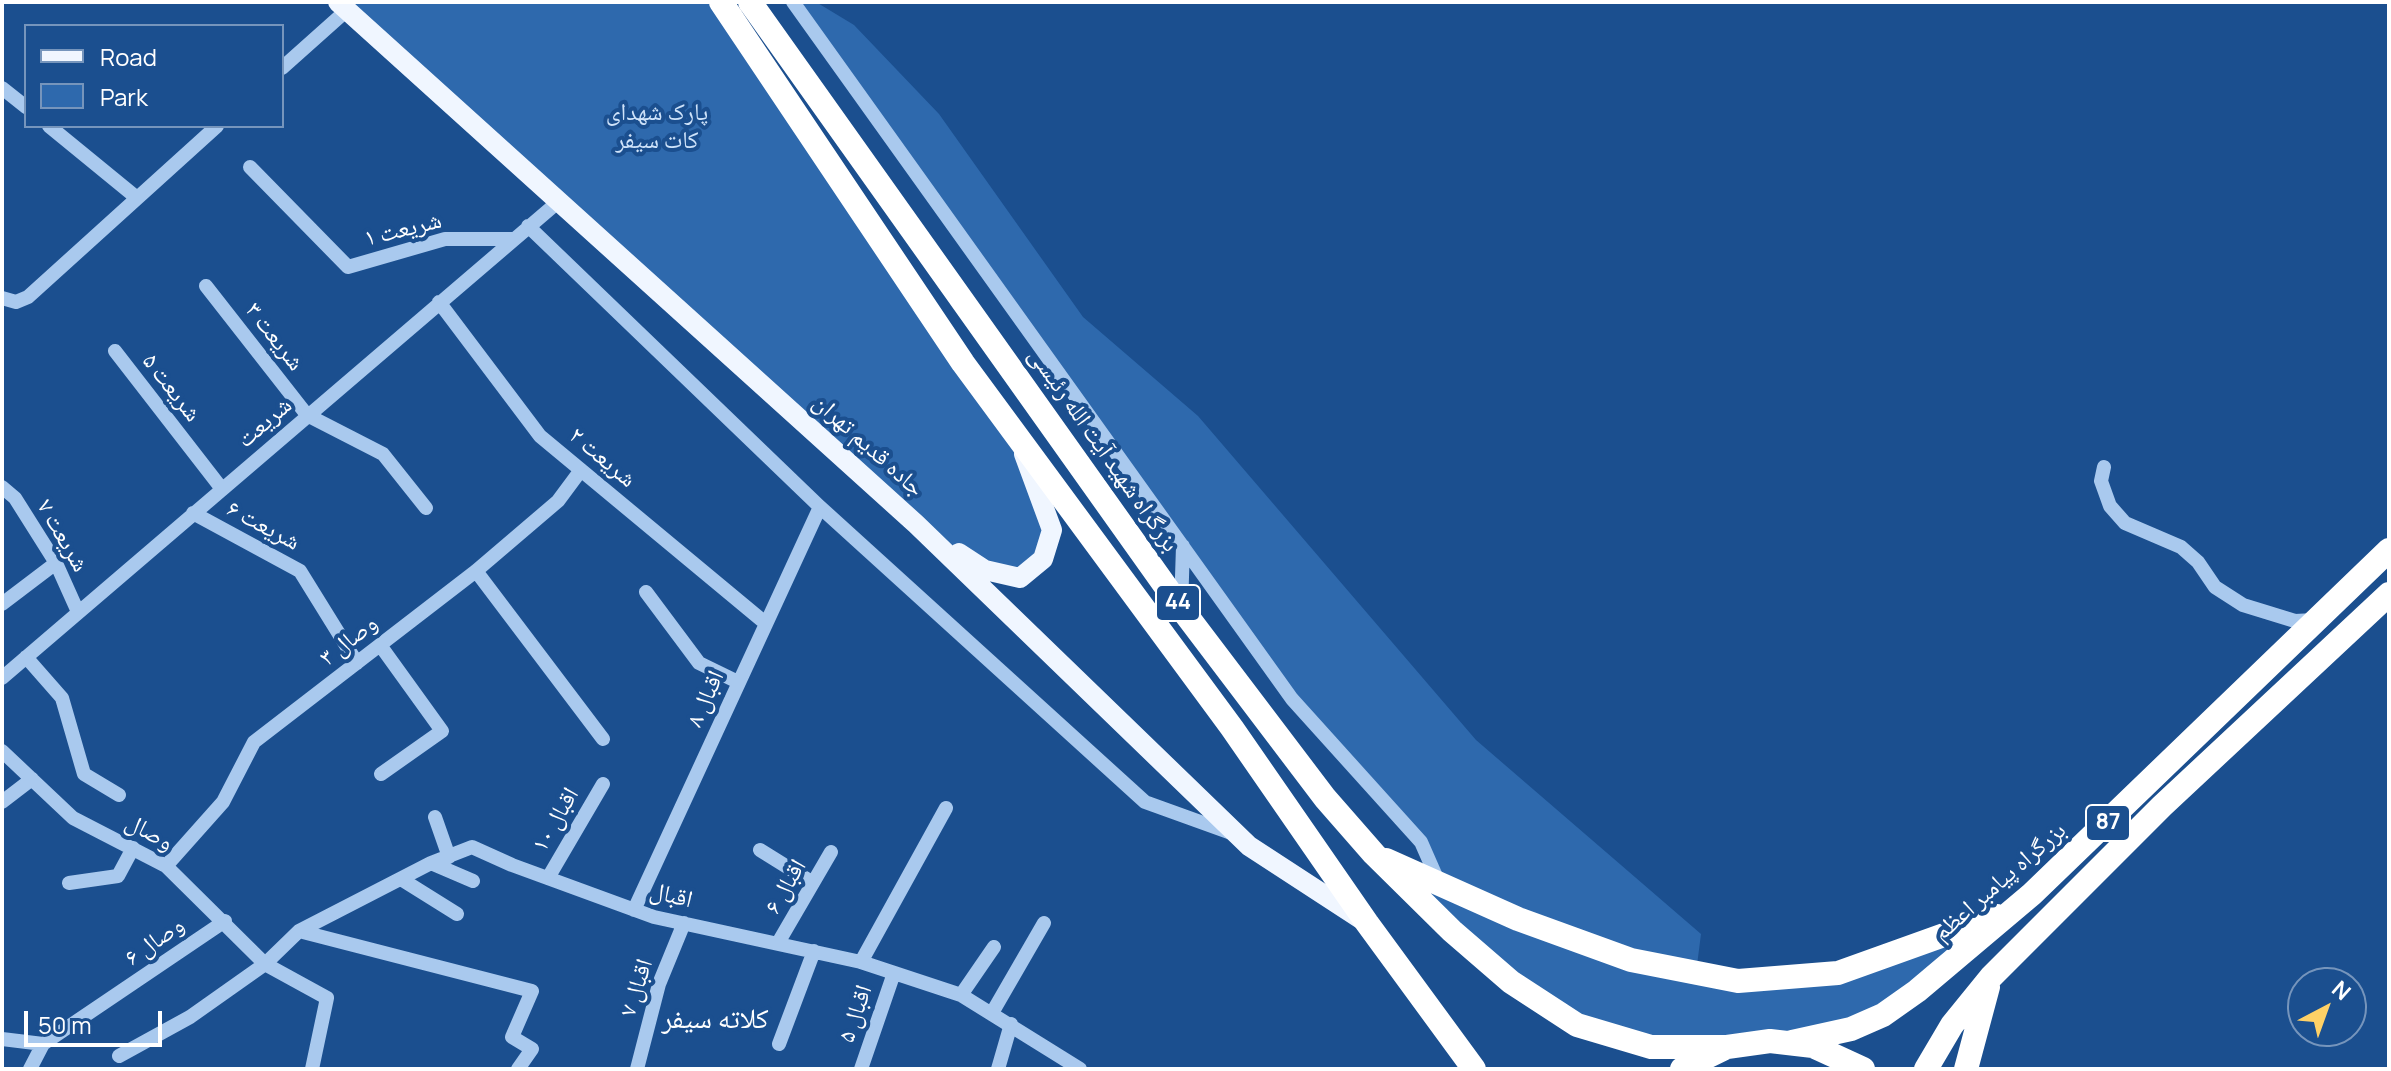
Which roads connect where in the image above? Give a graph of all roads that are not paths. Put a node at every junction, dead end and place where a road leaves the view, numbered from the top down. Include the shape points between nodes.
1 (721, 2) edge
2 (750, 2) edge
3 (793, 2) edge
4 (343, 6) edge
5 (284, 66) edge
6 (2, 88) edge
7 (817, 96) junction
8 (24, 105) edge
9 (795, 112) junction
10 (51, 128) edge
11 (215, 128) edge
12 (250, 167) dead end
13 (137, 198) junction
14 (558, 202) junction
15 (528, 226) junction
16 (512, 239) junction
17 (206, 286) dead end
18 (2, 298) edge
19 (439, 302) junction
20 (115, 351) dead end
21 (307, 415) junction
22 (1018, 438) junction
23 (2104, 467) dead end
24 (581, 470) junction
25 (2, 487) edge
26 (222, 489) junction
27 (820, 507) junction
28 (426, 508) dead end
29 (193, 513) junction
30 (916, 524) junction
31 (1183, 546) junction
32 (2389, 550) edge
33 (56, 563) junction
34 (476, 571) junction
35 (646, 592) dead end
36 (2389, 594) edge
37 (2, 604) edge
38 (1181, 608) junction
39 (78, 612) junction
40 (2319, 619) junction
41 (764, 622) junction
42 (380, 645) junction
43 (26, 657) junction
44 (357, 663) junction
45 (2, 678) edge
46 (738, 682) junction
47 (603, 739) dead end
48 (2, 751) edge
49 (381, 774) dead end
50 (32, 779) junction
51 (603, 784) dead end
52 (119, 795) dead end
53 (2, 802) edge
54 (946, 808) dead end
55 (435, 817) dead end
56 (1237, 835) junction
57 (133, 848) junction
58 (760, 850) dead end
59 (831, 852) dead end
60 (1374, 854) junction
61 (449, 857) junction
62 (431, 863) junction
63 (166, 866) junction
64 (548, 878) junction
65 (401, 879) junction
66 (473, 881) dead end
67 (69, 883) dead end
68 (813, 883) junction
69 (1440, 884) junction
70 (634, 910) junction
71 (2014, 910) junction
72 (457, 914) dead end
73 (225, 921) junction
74 (684, 923) junction
75 (1044, 923) dead end
76 (1367, 923) junction
77 (299, 931) junction
78 (778, 943) junction
79 (994, 947) dead end
80 (814, 951) junction
81 (861, 962) junction
82 (265, 964) junction
83 (894, 973) junction
84 (1991, 977) junction
85 (961, 995) junction
86 (992, 1013) junction
87 (1011, 1024) junction
88 (2, 1039) edge
89 (1792, 1042) junction
90 (43, 1044) junction
91 (779, 1044) dead end
92 (1727, 1047) junction
93 (119, 1056) dead end
94 (30, 1069) edge
95 (312, 1069) edge
96 (518, 1069) edge
97 (637, 1069) edge
98 (861, 1069) edge
99 (998, 1069) edge
100 (1080, 1069) edge
101 (1474, 1069) edge
102 (1682, 1069) edge
103 (1863, 1069) edge
104 (1926, 1069) edge
105 (1966, 1069) edge

1 - 9 highway, 44
2 - 7 highway, بزرگراه شهید آیت الله رئیسی / 44
3 - 31 street
4 - 5 street
4 - 14 main road, جاده قدیم تهران
6 - 8 street
7 - 9 highway via 799,95
7 - 38 highway, بزرگراه شهید آیت الله رئیسی / 44
9 - 22 highway, 44
10 - 13 street
11 - 13 street
12 - 16 street, شریعت ۱ via 348,267 445,239
13 - 18 street via 28,297 16,302
14 - 15 street, شریعت
14 - 30 main road, جاده قدیم تهران
15 - 16 street, شریعت
15 - 27 street
16 - 19 street, شریعت
17 - 21 street, شریعت ۳
19 - 21 street, شریعت
19 - 24 street, شریعت ۲ via 540,436
20 - 26 street, شریعت ۵
21 - 26 street, شریعت
21 - 28 street via 383,454
22 - 30 main road via 1052,530 1043,559 1020,578 985,570
22 - 76 highway, 44 via 1232,728
23 - 40 street via 2101,481 2110,506 2125,523 2181,547 2215,587 2243,605 2295,621
24 - 34 street, وصال ۳ via 558,501
24 - 41 street, شریعت ۲
25 - 33 street, شریعت ۷ via 15,498
26 - 29 street, شریعت
27 - 41 street, اقبال ۸
27 - 56 street via 1145,802
29 - 39 street, شریعت
29 - 44 street, شریعت ۶ via 300,571
30 - 56 main road, جاده قدیم تهران
31 - 38 street
31 - 69 street via 1292,699 1421,842
32 - 40 highway, بزرگراه پیامبر اعظم / 87
33 - 37 street
33 - 39 street, شریعت ۷
34 - 42 street, وصال ۳
34 - 47 street
35 - 46 street via 699,663
36 - 84 highway, 87 via 2162,806
38 - 60 highway, بزرگراه شهید آیت الله رئیسی / 44
39 - 43 street, شریعت
40 - 71 highway, بزرگراه پیامبر اعظم / 87
41 - 46 street, اقبال ۸
42 - 44 street, وصال ۳
42 - 49 street via 442,731
43 - 45 street, شریعت
43 - 52 street via 62,698 84,774
44 - 63 street, وصال ۳ via 254,742 223,802
46 - 70 street, اقبال ۸
48 - 50 street, وصال
50 - 53 street
50 - 57 street, وصال via 73,818
51 - 64 street, اقبال ۱۰
54 - 81 street
55 - 61 street
56 - 76 main road, جاده قدیم تهران
57 - 63 street, وصال
57 - 67 street via 118,876
58 - 68 street
59 - 68 street, اقبال ۶
60 - 69 highway
60 - 92 highway, بزرگراه شهید آیت الله رئیسی / 44 via 1511,982 1577,1025 1651,1047
61 - 62 street, اقبال
61 - 64 street, اقبال via 472,847
62 - 65 street, اقبال
62 - 66 street
63 - 73 street, وصال
64 - 70 street, اقبال
65 - 72 street
65 - 77 street, اقبال
68 - 78 street, اقبال ۶
69 - 71 highway via 1631,960 1738,981 1838,973
70 - 74 street, اقبال
71 - 89 highway, بزرگراه پیامبر اعظم / 87 via 1883,1015 1851,1029
73 - 82 street, وصال
73 - 90 street, وصال ۶
74 - 78 street, اقبال
74 - 97 street, اقبال ۷ via 659,984
75 - 86 street
76 - 101 highway, 44
77 - 82 street, اقبال
77 - 96 street via 532,991 512,1037 532,1049
78 - 80 street, اقبال
79 - 85 street
80 - 81 street, اقبال
80 - 91 street
81 - 83 street, اقبال
82 - 93 street, اقبال via 190,1017
82 - 95 street, وصال via 327,998
83 - 85 street, اقبال
83 - 98 street, اقبال ۵
84 - 104 highway, 87 via 1952,1025
84 - 105 highway
85 - 86 street, اقبال
86 - 87 street, اقبال
87 - 99 street
87 - 100 street, اقبال
88 - 90 street
89 - 92 highway, 44
89 - 103 highway, 44 via 1834,1053
90 - 94 street
92 - 102 highway, 44

